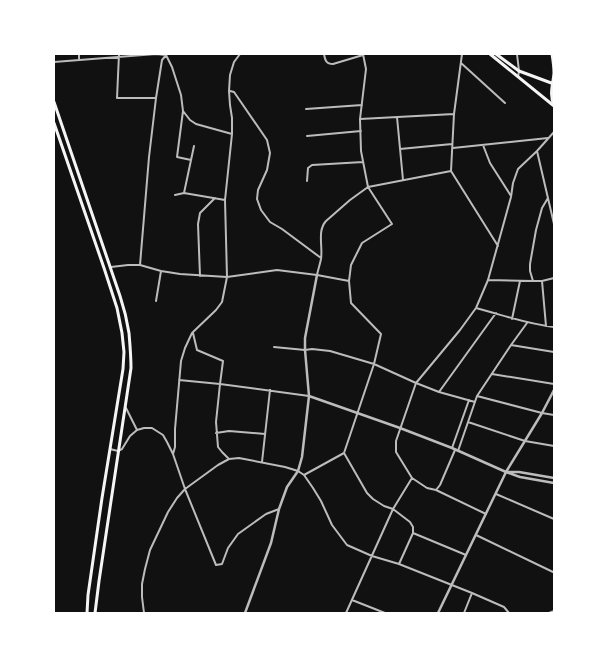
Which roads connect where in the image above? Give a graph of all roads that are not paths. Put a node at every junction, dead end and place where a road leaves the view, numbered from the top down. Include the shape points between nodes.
1 (79, 54) edge
2 (167, 54) edge
3 (240, 54) edge
4 (324, 54) edge
5 (462, 54) edge
6 (490, 54) edge
7 (496, 54) edge
8 (516, 54) edge
9 (552, 54) edge
10 (363, 55) edge
11 (120, 56) edge
12 (554, 58) edge
13 (79, 60) junction
14 (54, 62) edge
15 (461, 63) junction
16 (554, 68) edge
17 (519, 71) junction
18 (518, 77) junction
19 (553, 84) edge
20 (229, 91) junction
21 (156, 98) junction
22 (54, 102) edge
23 (505, 103) dead end
24 (362, 105) junction
25 (554, 106) edge
26 (306, 109) dead end
27 (183, 111) junction
28 (454, 114) junction
29 (397, 117) junction
30 (360, 119) junction
31 (54, 123) edge
32 (361, 131) junction
33 (554, 132) edge
34 (232, 134) junction
35 (307, 136) dead end
36 (549, 138) junction
37 (453, 144) junction
38 (483, 145) junction
39 (194, 146) dead end
40 (452, 148) junction
41 (400, 149) junction
42 (537, 151) junction
43 (191, 160) junction
44 (363, 162) junction
45 (451, 171) junction
46 (402, 180) junction
47 (307, 181) dead end
48 (368, 187) junction
49 (184, 193) junction
50 (175, 195) dead end
51 (512, 197) junction
52 (215, 198) junction
53 (548, 198) junction
54 (225, 200) junction
55 (554, 224) edge
56 (498, 246) junction
57 (321, 258) junction
58 (140, 265) junction
59 (111, 267) junction
60 (161, 271) junction
61 (317, 275) junction
62 (200, 276) junction
63 (227, 277) junction
64 (554, 278) edge
65 (488, 280) junction
66 (349, 281) junction
67 (520, 281) junction
68 (533, 281) junction
69 (542, 281) junction
70 (156, 301) dead end
71 (476, 308) junction
72 (496, 313) junction
73 (512, 319) junction
74 (528, 323) junction
75 (546, 326) junction
76 (554, 327) edge
77 (192, 333) junction
78 (511, 345) junction
79 (274, 347) dead end
80 (305, 350) junction
81 (554, 352) edge
82 (374, 364) junction
83 (492, 374) junction
84 (179, 380) junction
85 (416, 383) junction
86 (220, 384) junction
87 (554, 384) edge
88 (270, 390) junction
89 (554, 390) edge
90 (439, 392) junction
91 (309, 396) junction
92 (477, 396) junction
93 (469, 400) junction
94 (475, 402) junction
95 (125, 407) junction
96 (357, 413) junction
97 (542, 413) junction
98 (554, 415) edge
99 (468, 422) junction
100 (400, 428) junction
101 (136, 430) junction
102 (216, 432) junction
103 (265, 434) junction
104 (525, 441) junction
105 (554, 446) edge
106 (110, 449) junction
107 (453, 449) junction
108 (118, 451) junction
109 (458, 451) junction
110 (344, 453) junction
111 (173, 454) junction
112 (229, 459) junction
113 (262, 462) junction
114 (298, 471) junction
115 (506, 472) junction
116 (304, 476) junction
117 (412, 478) junction
118 (554, 478) edge
119 (554, 483) edge
120 (185, 489) junction
121 (436, 490) junction
122 (496, 494) junction
123 (279, 509) junction
124 (393, 509) junction
125 (486, 514) junction
126 (554, 519) edge
127 (413, 533) junction
128 (476, 535) junction
129 (466, 555) junction
130 (372, 556) junction
131 (399, 564) junction
132 (554, 572) edge
133 (452, 586) junction
134 (472, 593) junction
135 (352, 600) junction
136 (554, 611) edge
137 (87, 613) edge
138 (95, 613) edge
139 (144, 613) edge
140 (245, 613) edge
141 (346, 613) edge
142 (386, 613) edge
143 (438, 613) edge
144 (464, 613) edge
145 (509, 613) edge
146 (549, 613) edge

1 - 13 street
2 - 11 street
2 - 21 street via 162,60
2 - 27 street via 181,95
3 - 20 street via 230,75
4 - 10 street via 329,64
5 - 15 street
6 - 18 main road
7 - 17 main road
8 - 17 street
9 - 12 main road
9 - 16 main road
10 - 24 street via 366,69
11 - 13 street
11 - 21 street via 117,98
13 - 14 street
15 - 23 street
15 - 28 street
16 - 19 main road
17 - 18 street
17 - 19 main road
18 - 25 main road
19 - 25 main road via 551,97
20 - 34 street
20 - 57 street via 234,92 267,140 270,153 257,199 261,210 270,222
21 - 58 street
22 - 59 main road
24 - 26 street
24 - 30 street
27 - 34 street via 196,124
27 - 43 street via 177,157
28 - 29 street
28 - 37 street
29 - 30 street
29 - 41 street
30 - 32 street
31 - 106 main road via 117,308 122,333 123,369
32 - 35 street
32 - 44 street
33 - 36 street
34 - 54 street
36 - 38 street
36 - 42 street
37 - 40 street
37 - 41 street
38 - 40 street
38 - 51 street via 490,163
39 - 43 street
40 - 45 street
41 - 46 street
42 - 51 street via 518,169
42 - 53 street
43 - 49 street
44 - 47 street via 312,165 308,168
44 - 48 street
45 - 46 street
45 - 56 street
46 - 48 street
48 - 57 street via 323,224
48 - 66 street via 392,224 362,243 351,265
49 - 50 street
49 - 52 street
51 - 56 street
52 - 54 street
52 - 62 street via 200,213 199,218
53 - 55 street
53 - 68 street via 542,208 536,230 530,264
54 - 63 street
56 - 65 street
57 - 61 street
58 - 59 street
58 - 60 street
59 - 95 main road via 129,332 131,368
60 - 62 street
60 - 70 street
61 - 63 street via 277,270
61 - 66 street
61 - 80 street
62 - 63 street
63 - 77 street via 222,302
64 - 69 street
65 - 67 street
65 - 71 street
66 - 82 street via 351,304 381,334
67 - 68 street
67 - 73 street
68 - 69 street
69 - 75 street
71 - 72 street
71 - 85 street
72 - 73 street
72 - 90 street
73 - 74 street
74 - 75 street
74 - 78 street
75 - 76 street
77 - 84 street via 181,361
77 - 86 street via 197,350 224,361
78 - 81 street
78 - 83 street
79 - 80 street
80 - 82 street via 330,351
80 - 91 street
82 - 85 street
82 - 96 street
83 - 87 street
83 - 92 street
84 - 86 street
84 - 111 street
85 - 90 street
85 - 100 street
86 - 88 street
86 - 102 street
88 - 91 street
88 - 103 street
89 - 97 street
90 - 93 street
91 - 96 street
91 - 114 street
92 - 94 street
92 - 97 street
93 - 94 street
93 - 107 street
94 - 99 street
95 - 101 street
95 - 108 main road
96 - 100 street
96 - 110 street
97 - 98 street
97 - 104 street
99 - 104 street
99 - 109 street
100 - 107 street
100 - 117 street via 396,452
101 - 108 street
101 - 111 street via 152,428 158,431 163,435
102 - 103 street via 230,430
102 - 112 street via 218,447
103 - 113 street
104 - 105 street
104 - 115 street
106 - 108 street
106 - 137 main road
107 - 109 street
107 - 121 street
108 - 138 main road
109 - 115 street
110 - 116 street
110 - 124 street via 367,493 384,506
111 - 120 street
112 - 113 street
112 - 120 street
113 - 114 street
114 - 116 street
114 - 123 street via 287,487
115 - 118 street
115 - 119 street
115 - 122 street
116 - 130 street via 321,501 332,525 347,545
117 - 121 street via 427,488
117 - 124 street
120 - 123 street via 216,565 222,564 228,548 238,534 266,514
120 - 139 street via 168,512 150,550 142,584
121 - 125 street
122 - 125 street
122 - 126 street
123 - 140 street via 271,543
124 - 127 street via 410,522
124 - 130 street
125 - 128 street
127 - 129 street
127 - 131 street
128 - 129 street
128 - 132 street
129 - 133 street
130 - 131 street
130 - 135 street
131 - 133 street
133 - 134 street
133 - 143 street
134 - 144 street
134 - 145 street via 504,607
135 - 141 street
135 - 142 street
136 - 146 street

